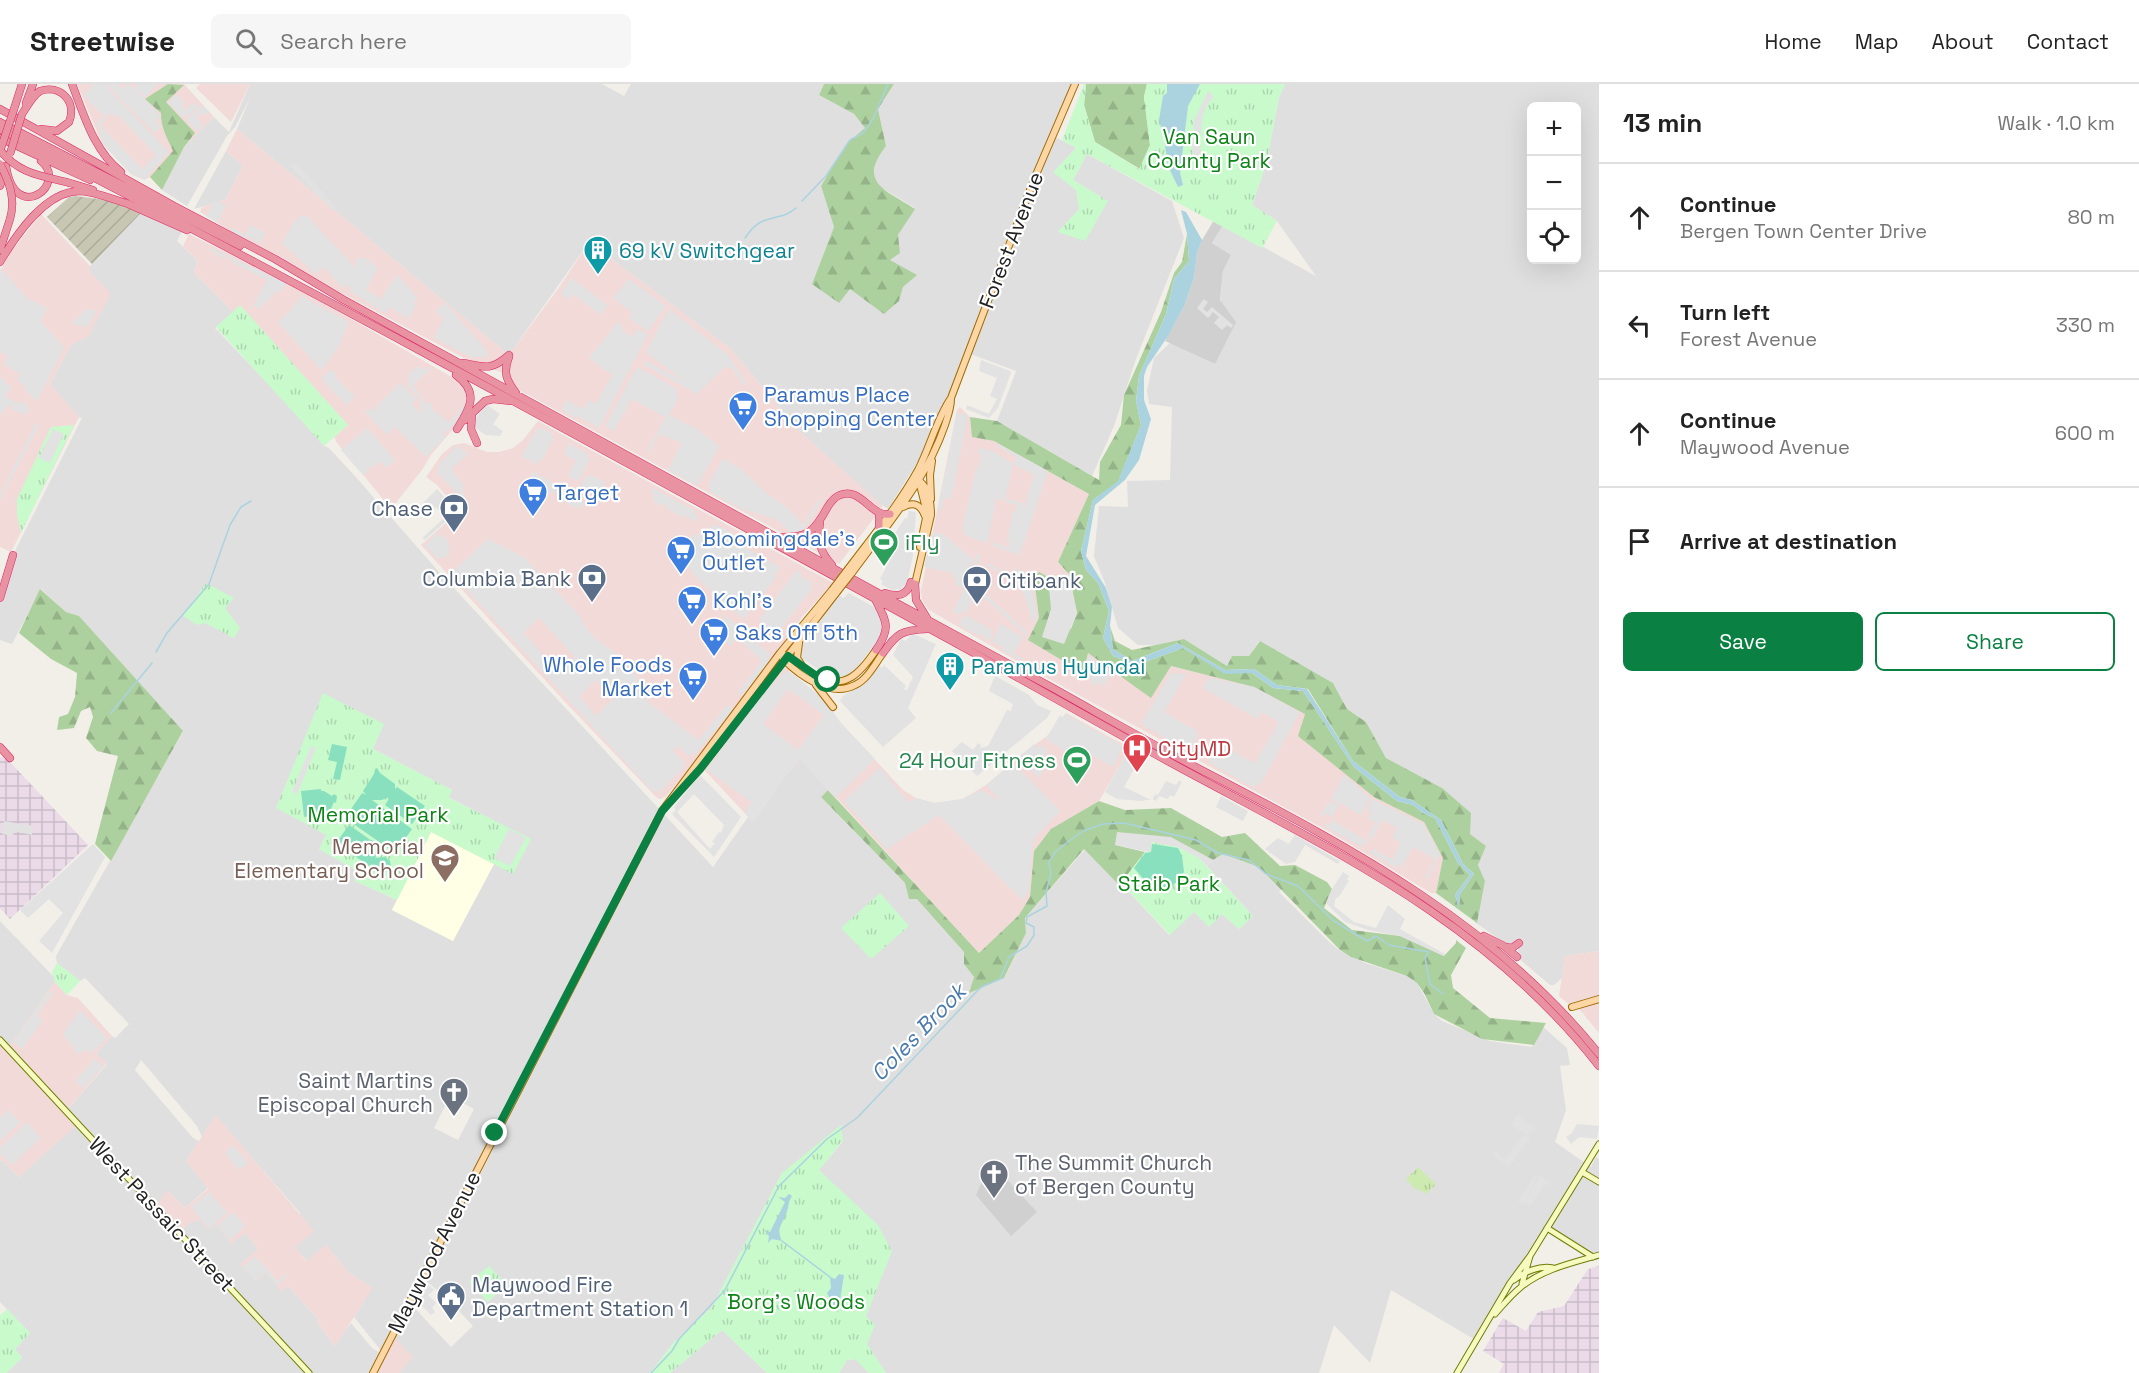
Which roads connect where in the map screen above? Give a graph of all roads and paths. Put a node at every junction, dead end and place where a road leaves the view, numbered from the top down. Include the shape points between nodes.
1 (20, 84) edge
2 (33, 84) edge
3 (72, 84) edge
4 (1075, 84) edge
5 (0, 109) edge
6 (22, 114) junction
7 (0, 122) edge
8 (29, 127) junction
9 (0, 129) edge
10 (0, 138) edge
11 (10, 143) junction
12 (0, 150) edge
13 (3, 165) edge
14 (137, 185) junction
15 (0, 186) edge
16 (132, 201) junction
17 (0, 250) edge
18 (0, 262) edge
19 (291, 270) junction
20 (434, 360) junction
21 (455, 361) junction
22 (516, 398) junction
23 (951, 398) junction
24 (472, 413) junction
25 (477, 443) dead end
26 (933, 454) junction
27 (916, 479) junction
28 (931, 506) junction
29 (900, 508) junction
30 (879, 513) junction
31 (890, 514) junction
32 (926, 519) junction
33 (821, 520) junction
34 (879, 527) junction
35 (777, 537) junction
36 (13, 555) dead end
37 (836, 569) junction
38 (850, 571) junction
39 (913, 583) junction
40 (835, 591) junction
41 (875, 595) junction
42 (0, 598) edge
43 (928, 620) junction
44 (929, 629) junction
45 (799, 642) junction
46 (880, 652) junction
47 (780, 653) junction
48 (786, 658) junction
49 (801, 669) junction
50 (771, 676) junction
51 (814, 682) junction
52 (833, 708) dead end
53 (0, 747) edge
54 (0, 754) edge
55 (662, 811) junction
56 (1471, 930) junction
57 (1519, 943) dead end
58 (1504, 946) junction
59 (1491, 955) junction
60 (1517, 957) dead end
61 (1499, 964) dead end
62 (1599, 999) edge
63 (1572, 1007) dead end
64 (0, 1040) edge
65 (1599, 1054) edge
66 (1599, 1066) edge
67 (1599, 1144) edge
68 (1582, 1172) junction
69 (1599, 1182) edge
70 (1547, 1228) junction
71 (1530, 1256) junction
72 (1596, 1256) edge
73 (1553, 1268) junction
74 (1527, 1272) junction
75 (1510, 1283) junction
76 (1519, 1288) junction
77 (1491, 1317) junction
78 (309, 1373) edge
79 (372, 1373) edge
80 (1457, 1373) edge

1 - 12 highway, bridge
2 - 6 highway
3 - 14 highway via 100,148
4 - 23 main road, Forest Avenue via 1035,177
5 - 8 highway
6 - 8 highway via 36,94 45,89 59,90 70,100 72,115 62,129
6 - 13 highway, bridge
7 - 19 highway
8 - 14 highway
9 - 16 highway
10 - 11 highway
11 - 13 highway via 46,165 46,187 32,197 18,195
11 - 16 highway
12 - 16 highway, bridge via 25,172
13 - 15 highway
13 - 17 highway, bridge via 12,204
14 - 19 highway
16 - 18 highway via 86,192 62,195 36,213
16 - 20 highway
19 - 21 highway
20 - 22 highway
20 - 24 highway via 459,377 471,394 468,411 457,429
21 - 22 highway
21 - 22 highway via 492,367 509,355 505,376
22 - 24 highway via 488,400
22 - 35 highway
22 - 41 highway
23 - 26 main road, Forest Avenue
23 - 27 main road, Forest Avenue
24 - 25 highway via 471,427
26 - 27 main road, Forest Avenue
26 - 28 main road
27 - 28 main road via 923,483
27 - 29 main road, Forest Avenue
27 - 31 main road, Forest Avenue
27 - 32 main road via 926,504
28 - 39 main road
29 - 32 main road via 916,504
29 - 38 main road, Forest Avenue
30 - 31 highway
30 - 33 highway via 857,496 843,494 833,499
30 - 34 highway
31 - 34 main road, Forest Avenue
32 - 39 main road
33 - 35 highway via 803,536
33 - 37 highway via 821,550
34 - 38 main road, Forest Avenue
35 - 37 highway
36 - 42 highway
37 - 41 highway
38 - 40 main road, Forest Avenue, bridge
39 - 41 highway via 898,596
39 - 43 highway via 916,600
40 - 45 main road, Forest Avenue
40 - 47 main road, Forest Avenue
41 - 43 highway
41 - 44 highway
41 - 46 highway via 886,627
43 - 56 highway via 1335,840
44 - 46 highway via 898,634
44 - 59 highway via 1354,861
45 - 48 main road, Forest Avenue
45 - 49 main road via 797,658
46 - 49 main road via 849,679 829,681
46 - 51 main road via 855,685 831,688
47 - 48 main road
47 - 55 main road, Forest Avenue
48 - 49 main road
48 - 50 main road, Forest Avenue
49 - 50 main road via 786,669
49 - 51 main road
50 - 55 main road, Forest Avenue via 700,769
51 - 52 main road
53 - 54 highway via 10,758
55 - 79 main road, Maywood Avenue
56 - 58 highway
56 - 65 highway via 1566,1014
57 - 58 highway via 1512,948
58 - 60 highway
59 - 61 highway
59 - 66 highway via 1541,1000
62 - 63 main road
64 - 78 main road, West Passaic Street
67 - 68 main road
68 - 69 main road
68 - 70 main road
70 - 71 main road
70 - 72 main road
71 - 74 main road
71 - 75 main road
72 - 73 main road
73 - 74 main road
73 - 76 main road
74 - 75 main road
74 - 76 main road
75 - 77 main road
76 - 77 main road
77 - 80 main road

